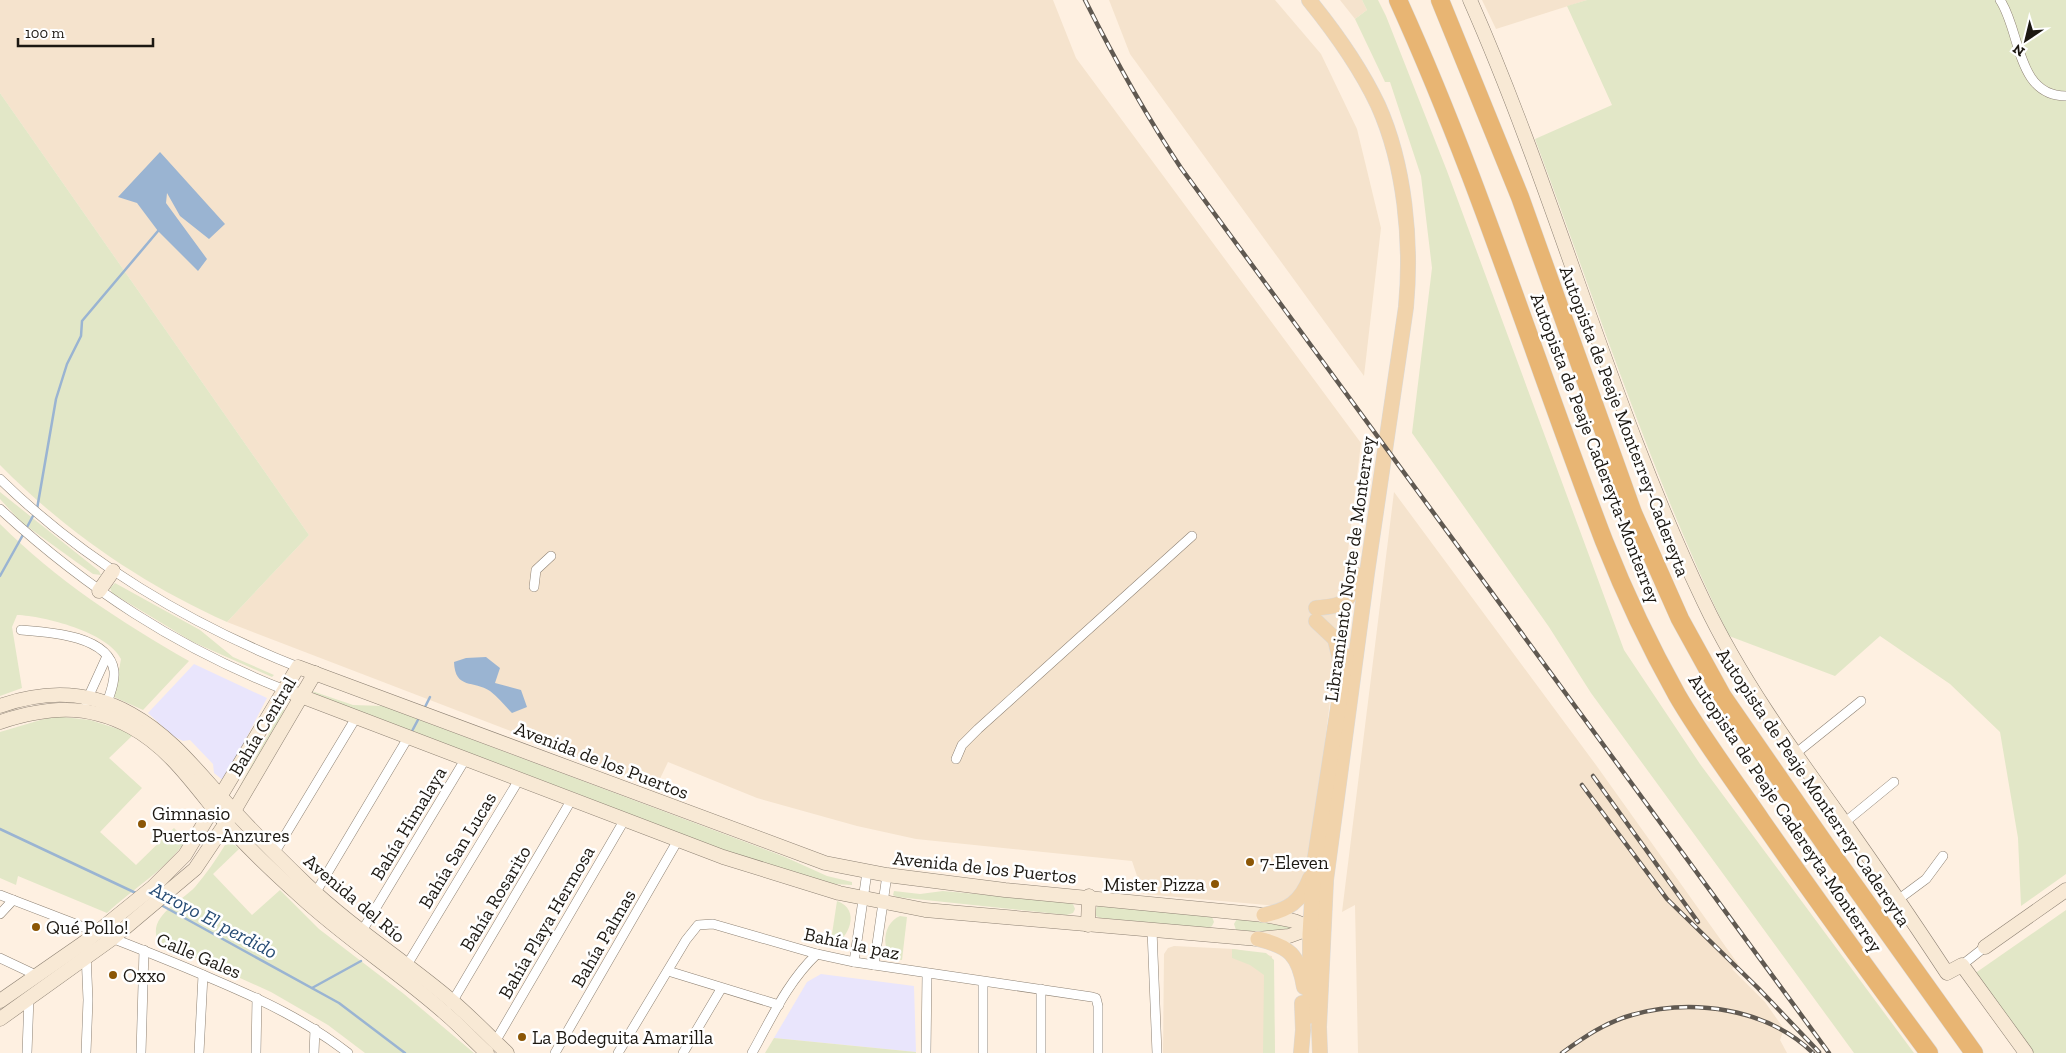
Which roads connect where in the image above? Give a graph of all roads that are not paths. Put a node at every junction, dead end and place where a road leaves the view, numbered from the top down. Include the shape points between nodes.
1 (1309, 0) edge
2 (1398, 0) edge
3 (1440, 0) edge
4 (1470, 0) edge
5 (2000, 0) edge
6 (1372, 96) junction
7 (2066, 96) edge
8 (0, 479) edge
9 (0, 510) edge
10 (1192, 536) dead end
11 (552, 556) dead end
12 (113, 570) junction
13 (1358, 575) junction
14 (534, 587) dead end
15 (99, 591) junction
16 (21, 630) dead end
17 (107, 656) junction
18 (298, 667) junction
19 (1343, 672) junction
20 (316, 673) junction
21 (285, 690) junction
22 (303, 696) junction
23 (88, 697) junction
24 (1861, 701) dead end
25 (0, 706) edge
26 (104, 709) junction
27 (82, 711) junction
28 (356, 716) junction
29 (0, 722) edge
30 (409, 736) junction
31 (1795, 754) junction
32 (466, 758) junction
33 (956, 759) dead end
34 (520, 778) junction
35 (1894, 782) dead end
36 (572, 799) junction
37 (218, 803) junction
38 (230, 816) junction
39 (1336, 818) junction
40 (626, 819) junction
41 (1844, 823) junction
42 (678, 840) junction
43 (275, 852) junction
44 (1943, 856) dead end
45 (1314, 864) junction
46 (867, 872) junction
47 (887, 875) junction
48 (155, 884) junction
49 (2066, 890) edge
50 (308, 891) junction
51 (0, 895) edge
52 (165, 895) junction
53 (1089, 896) junction
54 (863, 898) junction
55 (1898, 899) junction
56 (13, 900) junction
57 (883, 902) junction
58 (0, 914) edge
59 (1264, 915) junction
60 (1088, 925) junction
61 (1310, 928) junction
62 (1152, 930) junction
63 (362, 931) junction
64 (97, 932) junction
65 (113, 938) junction
66 (1258, 939) junction
67 (84, 942) junction
68 (1985, 947) joint
69 (144, 950) junction
70 (817, 954) junction
71 (0, 958) edge
72 (87, 958) junction
73 (854, 962) junction
74 (407, 965) junction
75 (874, 965) junction
76 (1962, 966) junction
77 (1300, 969) junction
78 (668, 971) junction
79 (203, 974) junction
80 (927, 974) junction
81 (36, 975) junction
82 (983, 982) junction
83 (721, 989) junction
84 (1041, 989) junction
85 (29, 997) junction
86 (257, 998) junction
87 (0, 1001) edge
88 (779, 1005) junction
89 (449, 1007) junction
90 (0, 1018) edge
91 (315, 1029) junction
92 (1313, 1030) junction
93 (491, 1047) edge
94 (26, 1053) edge
95 (86, 1053) edge
96 (141, 1053) edge
97 (200, 1053) edge
98 (256, 1053) edge
99 (314, 1053) edge
100 (348, 1053) edge
101 (507, 1053) edge
102 (555, 1053) edge
103 (618, 1053) edge
104 (683, 1053) edge
105 (752, 1053) edge
106 (926, 1053) edge
107 (984, 1053) edge
108 (1041, 1053) edge
109 (1098, 1053) edge
110 (1157, 1053) edge
111 (1301, 1053) edge
112 (1306, 1053) edge
113 (1310, 1053) edge
114 (1320, 1053) edge
115 (1929, 1053) edge
116 (1974, 1053) edge
117 (2026, 1053) edge

1 - 6 main road, Libramiento Norte de Monterrey via 1343,45
2 - 115 highway, Autopista de Peaje Cadereyta-Monterrey via 1486,214 1604,541 1655,654 1709,745
3 - 116 highway, Autopista de Peaje Monterrey-Cadereyta via 1520,197 1636,521 1680,619 1729,705
4 - 31 street via 1524,134 1634,439 1704,602 1749,685
5 - 7 street via 2017,49 2032,77 2041,90 2054,96
6 - 13 main road, Libramiento Norte de Monterrey via 1372,106 1399,200 1402,289
6 - 39 main road, Libramiento Norte de Monterrey via 1391,145 1400,184 1407,224 1408,284 1355,653
8 - 12 street, Avenida de los Puertos via 48,522
9 - 15 street
10 - 33 street via 978,729 962,745
11 - 14 street via 536,570
12 - 15 street
12 - 18 street, Avenida de los Puertos via 227,637
13 - 19 main road, Libramiento Norte de Monterrey
13 - 19 main road via 1344,603 1316,615 1335,639
15 - 21 street via 195,650
16 - 17 street via 58,633 78,639 96,646
17 - 23 street
17 - 26 street via 114,673
18 - 20 street, Avenida de los Puertos
18 - 21 street, Bahía Central
19 - 45 main road, Libramiento Norte de Monterrey
20 - 22 street, Bahía Central
20 - 46 street, Avenida de los Puertos via 797,853
21 - 22 street
21 - 37 street, Bahía Central
22 - 28 street
22 - 38 street, Bahía Central
23 - 25 street, Avenida del Río via 54,694 25,697
23 - 26 street, Avenida del Río
23 - 27 street
24 - 31 street
26 - 27 street, Avenida del Río
26 - 37 street, Avenida del Río via 158,731 175,747
27 - 29 street, Avenida del Río via 57,708
28 - 30 street
28 - 43 street
30 - 32 street
30 - 50 street
31 - 41 street
32 - 34 street
32 - 63 street, Bahía Himalaya
34 - 36 street
34 - 74 street, Bahía San Lucas
35 - 41 street
36 - 40 street
36 - 89 street, Bahía Rosarito
37 - 38 street, Avenida del Río
37 - 48 street, Bahía Central via 185,855
38 - 43 street, Avenida del Río
38 - 50 street, Avenida del Río
38 - 52 street, Bahía Central via 195,868
39 - 61 main road via 1326,844 1317,912
39 - 92 main road, Libramiento Norte de Monterrey via 1326,880
40 - 42 street
40 - 93 street, Bahía Playa Hermosa
41 - 55 street
42 - 54 street via 779,876
42 - 102 street, Bahía Palmas
43 - 50 street, Avenida del Río
44 - 55 street via 1926,879
45 - 59 main road via 1308,884 1296,902 1283,910
45 - 61 main road, Libramiento Norte de Monterrey
46 - 47 street, Avenida de los Puertos
46 - 54 street
47 - 53 street, Avenida de los Puertos via 1004,890
47 - 57 street
48 - 52 street
48 - 64 street, Bahía Central
49 - 68 street
50 - 63 street, Avenida del Río
50 - 89 street, Avenida del Río via 337,928
51 - 56 street, Calle Gales
52 - 65 street, Bahía Central
53 - 59 street, Avenida de los Puertos
53 - 60 street
54 - 57 street
54 - 73 street
55 - 76 street via 1947,973
56 - 58 street
56 - 64 street, Calle Gales
57 - 60 street via 943,912
57 - 75 street
59 - 61 street, Avenida de los Puertos
60 - 62 street
61 - 66 street via 1289,936
61 - 92 main road, Libramiento Norte de Monterrey via 1315,939
62 - 66 street
62 - 110 street
63 - 74 street, Avenida del Río
64 - 65 street, Calle Gales
64 - 67 street, Bahía Central
65 - 69 street, Calle Gales
65 - 72 street, Bahía Central
66 - 77 main road via 1289,951
67 - 72 street
67 - 81 street, Bahía Central
68 - 76 street
69 - 79 street, Calle Gales
69 - 96 street
70 - 73 street, Bahía la paz
70 - 78 street, Bahía la paz via 726,927 705,924 692,932
70 - 88 street via 801,971
71 - 81 street
72 - 85 street, Bahía Central
72 - 95 street
73 - 75 street, Bahía la paz
74 - 89 street, Avenida del Río
75 - 80 street, Bahía la paz
76 - 117 street
77 - 92 main road
77 - 111 main road
78 - 83 street
78 - 103 street, Bahía la paz
79 - 86 street, Calle Gales
79 - 97 street
80 - 82 street, Bahía la paz
80 - 106 street
81 - 87 street, Bahía Central
82 - 84 street, Bahía la paz
82 - 107 street
83 - 88 street
83 - 104 street
84 - 108 street
84 - 109 street, Bahía la paz via 1096,998
85 - 90 street, Bahía Central
85 - 94 street
86 - 91 street, Calle Gales
86 - 98 street
88 - 105 street
89 - 93 street, Avenida del Río
91 - 99 street
91 - 100 street, Calle Gales
92 - 112 main road
92 - 113 main road, Libramiento Norte de Monterrey
92 - 114 main road, Libramiento Norte de Monterrey
93 - 101 street, Avenida del Río

